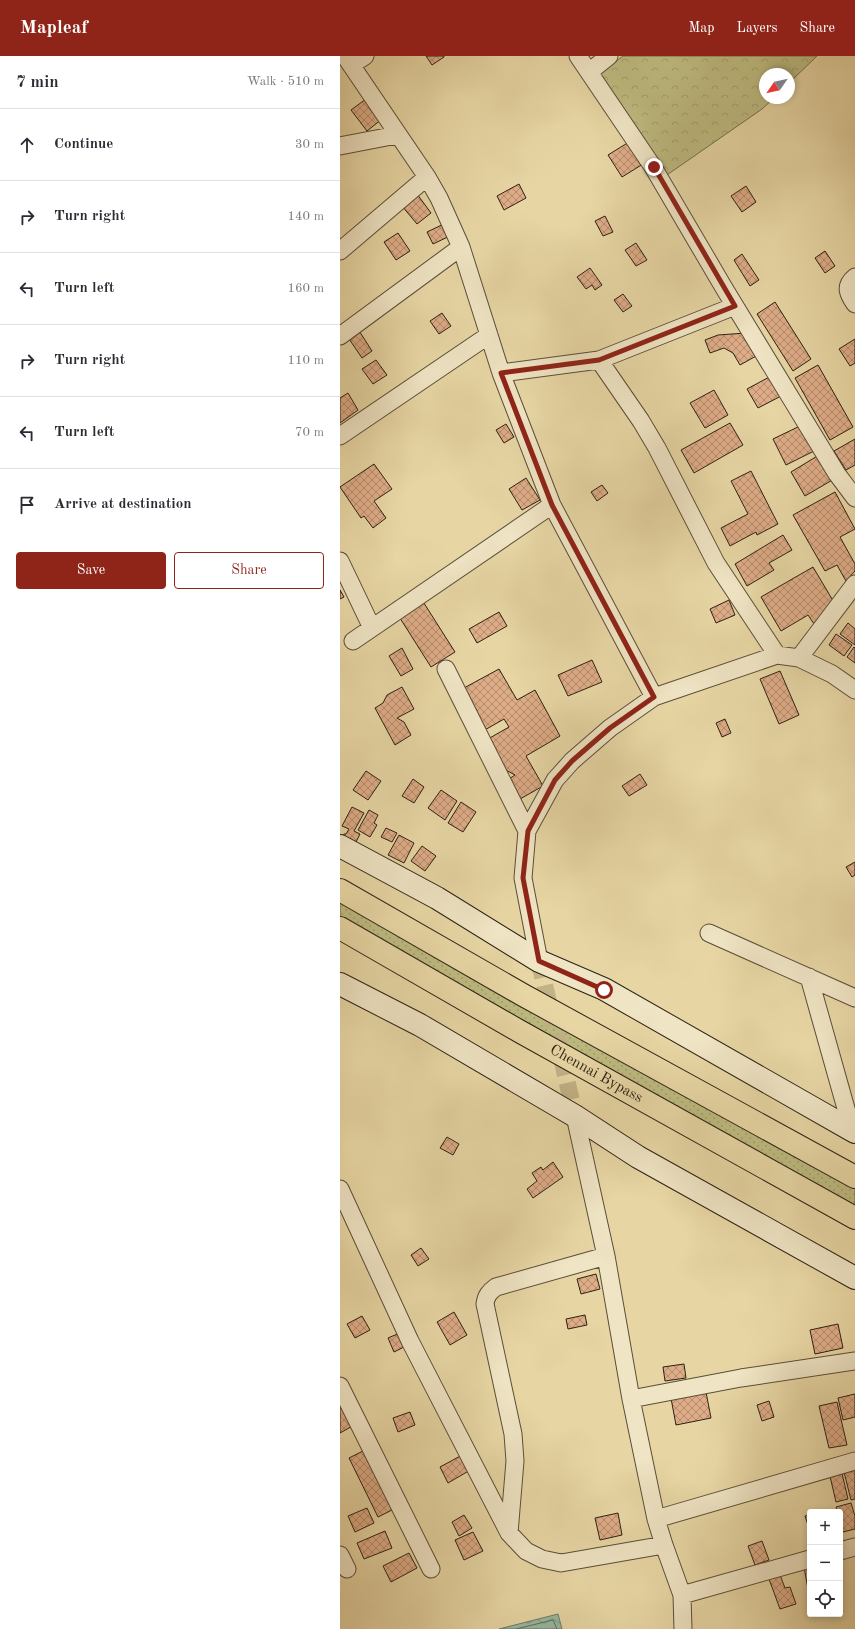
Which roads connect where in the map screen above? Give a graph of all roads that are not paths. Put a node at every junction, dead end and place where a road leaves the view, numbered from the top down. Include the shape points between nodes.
1 (365, 56) edge
2 (578, 56) edge
3 (609, 56) edge
4 (348, 60) edge
5 (589, 72) junction
6 (397, 135) junction
7 (340, 146) edge
8 (427, 177) junction
9 (461, 247) junction
10 (340, 251) edge
11 (855, 277) edge
12 (855, 304) edge
13 (735, 306) junction
14 (488, 335) junction
15 (340, 336) edge
16 (599, 360) junction
17 (501, 373) junction
18 (340, 436) edge
19 (855, 498) edge
20 (552, 505) junction
21 (340, 561) edge
22 (855, 584) edge
23 (372, 628) junction
24 (353, 641) dead end
25 (777, 655) junction
26 (799, 658) junction
27 (446, 669) dead end
28 (855, 690) edge
29 (654, 697) junction
30 (528, 831) junction
31 (340, 846) edge
32 (340, 890) edge
33 (340, 928) edge
34 (709, 933) dead end
35 (539, 961) junction
36 (808, 977) junction
37 (340, 984) edge
38 (855, 998) edge
39 (575, 1116) junction
40 (854, 1131) edge
41 (855, 1177) edge
42 (340, 1189) edge
43 (855, 1218) edge
44 (606, 1256) junction
45 (855, 1278) edge
46 (855, 1360) edge
47 (340, 1386) edge
48 (631, 1399) junction
49 (855, 1461) edge
50 (656, 1519) junction
51 (510, 1533) junction
52 (664, 1545) junction
53 (855, 1547) edge
54 (843, 1550) edge
55 (807, 1561) edge
56 (431, 1568) dead end
57 (682, 1595) junction
58 (683, 1629) edge

1 - 4 street
2 - 5 street
3 - 5 street
4 - 6 street
5 - 13 street via 654,167
6 - 7 street
6 - 8 street
8 - 9 street
8 - 10 street
9 - 14 street
9 - 15 street
11 - 12 street via 850,281 848,288
13 - 16 street
13 - 19 street via 837,474
14 - 17 street
14 - 18 street
16 - 17 street
16 - 25 street via 657,448 716,563
17 - 20 street
20 - 23 street
20 - 29 street
21 - 23 street
22 - 26 street
23 - 24 street
25 - 26 street
25 - 29 street
26 - 28 street via 832,674
27 - 30 street
29 - 30 street via 610,728 572,761 555,780
30 - 35 street via 523,878
31 - 35 street via 438,898
32 - 41 highway via 523,995
33 - 43 highway, Chennai Bypass
34 - 36 street
35 - 40 street via 604,990
36 - 38 street
36 - 40 street
37 - 39 street via 420,1025
39 - 44 street
39 - 45 street via 638,1157
42 - 51 street via 410,1341
44 - 48 street
44 - 51 street via 496,1287 486,1298 485,1304 513,1434 515,1461
46 - 48 street
47 - 56 street
48 - 50 street
49 - 50 street
50 - 52 street
51 - 52 street via 526,1551 542,1559 561,1563
52 - 57 street
53 - 54 street
55 - 57 street
57 - 58 street

